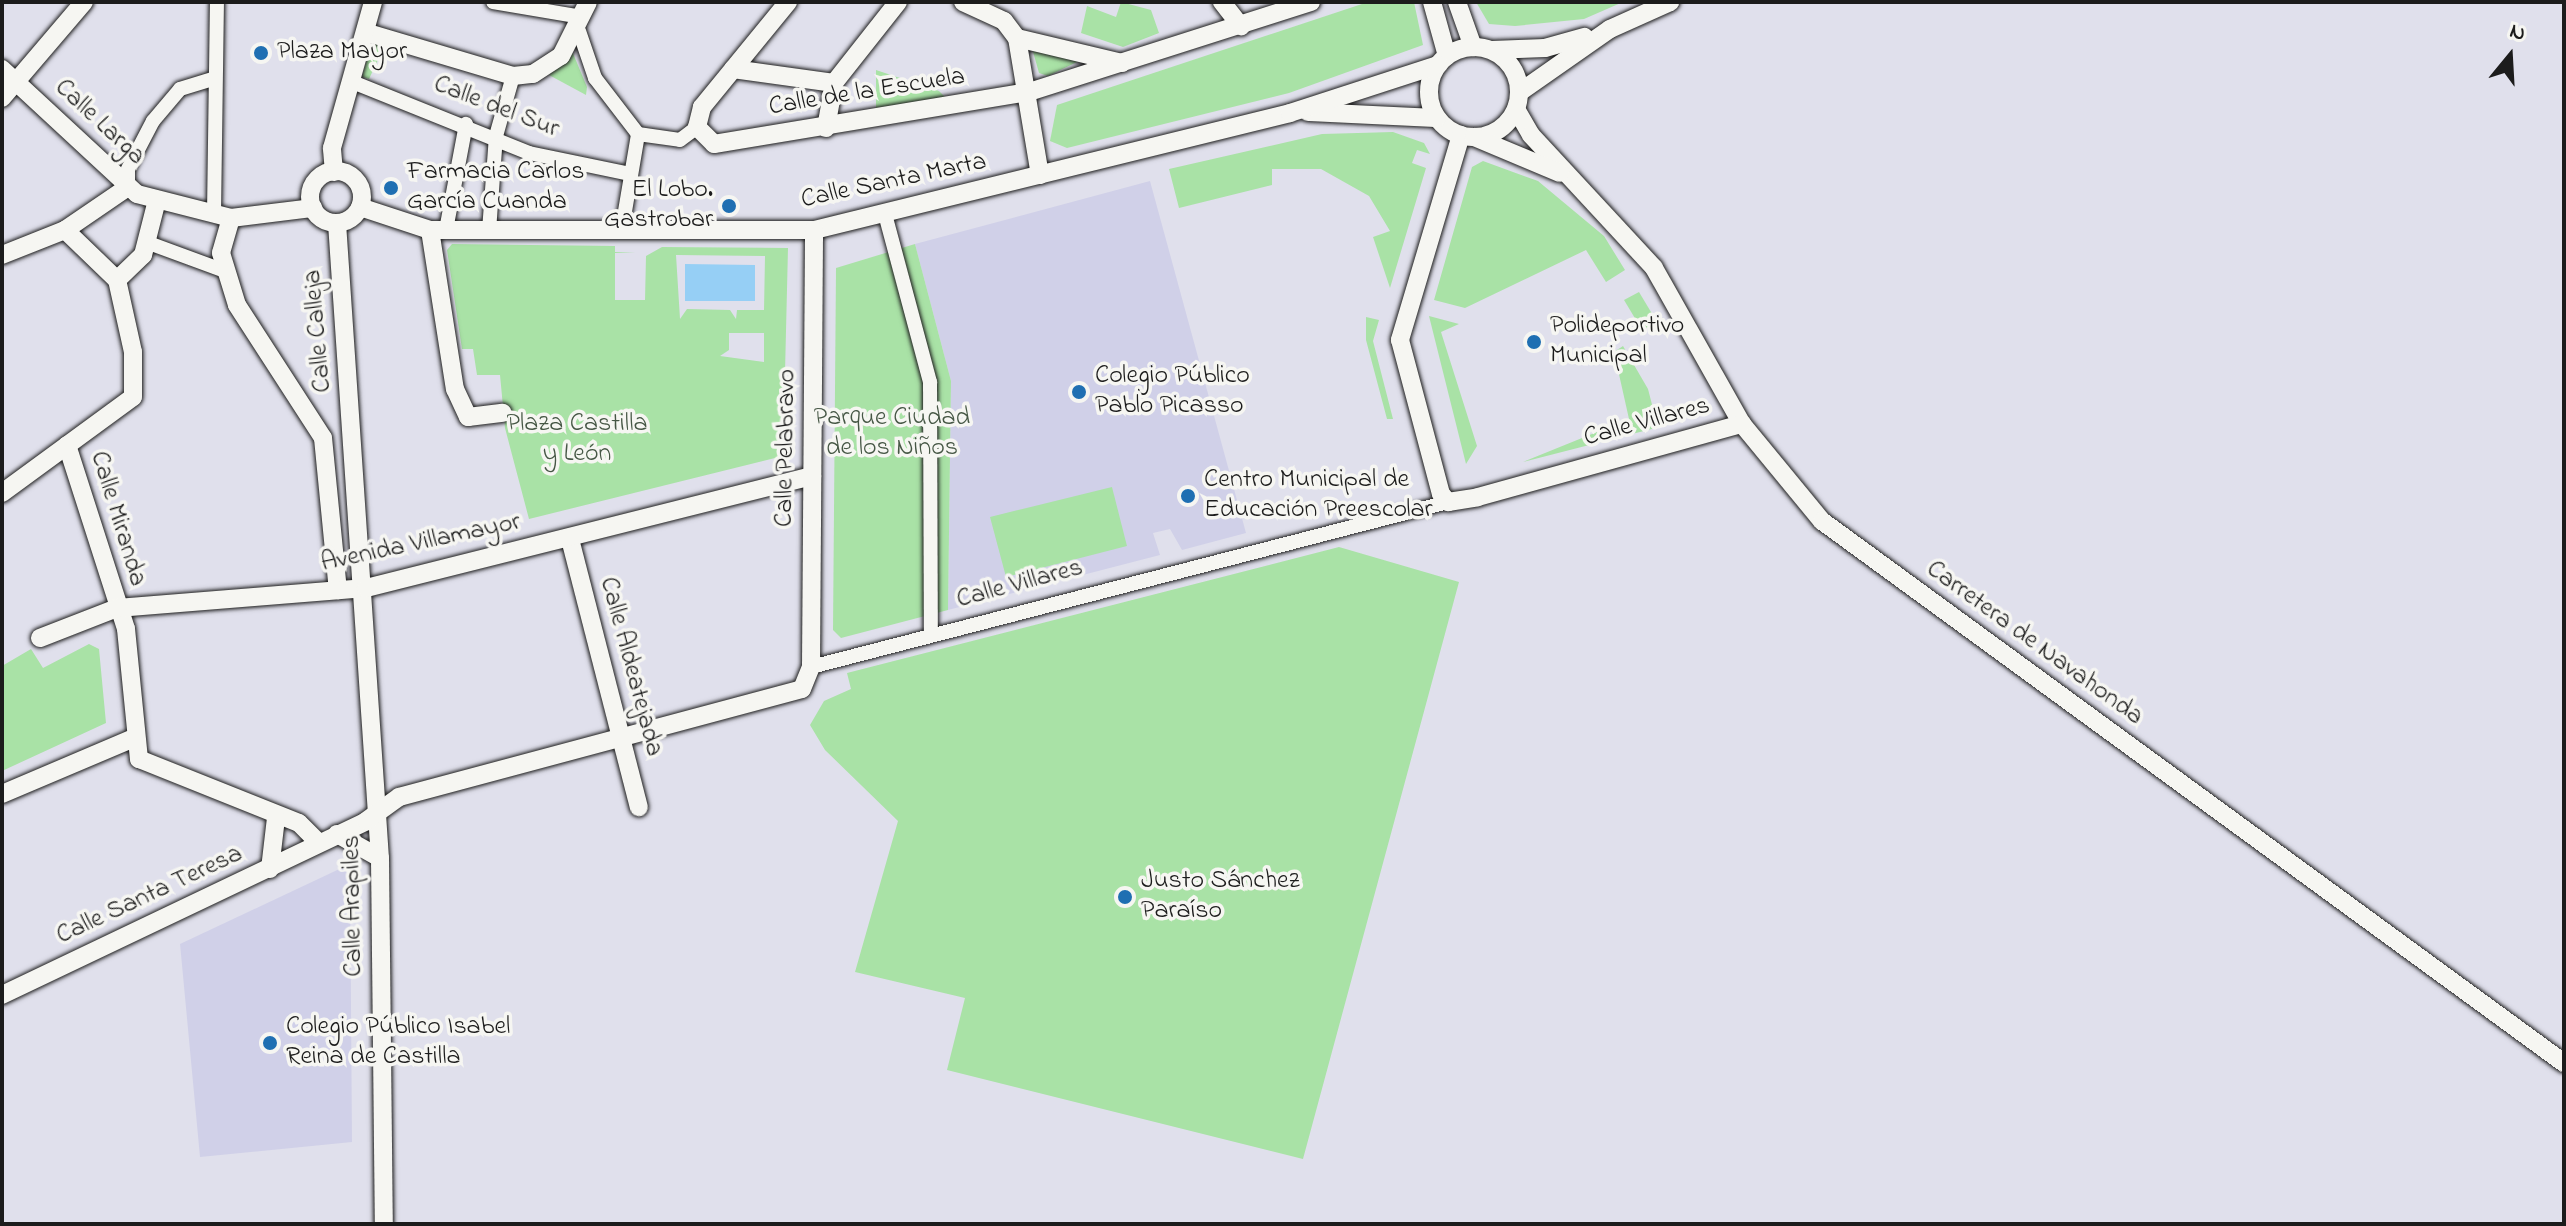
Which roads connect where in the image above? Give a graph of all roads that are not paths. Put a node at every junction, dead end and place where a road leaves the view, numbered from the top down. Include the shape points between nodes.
1 (84, 2) edge
2 (217, 2) edge
3 (373, 2) edge
4 (493, 2) edge
5 (788, 2) edge
6 (898, 2) edge
7 (963, 2) edge
8 (1222, 2) edge
9 (1311, 2) edge
10 (1432, 2) edge
11 (1457, 2) edge
12 (1670, 2) edge
13 (583, 17) edge
14 (1241, 26) junction
15 (1610, 29) junction
16 (365, 32) junction
17 (1017, 38) junction
18 (1482, 48) junction
19 (1442, 60) junction
20 (1125, 64) junction
21 (2, 69) edge
22 (733, 69) junction
23 (513, 76) junction
24 (213, 79) junction
25 (350, 81) junction
26 (20, 82) junction
27 (834, 83) junction
28 (1029, 92) junction
29 (2, 98) edge
30 (1518, 101) junction
31 (1290, 113) junction
32 (1437, 118) junction
33 (466, 124) junction
34 (697, 127) junction
35 (826, 128) junction
36 (638, 134) junction
37 (496, 136) junction
38 (1467, 136) junction
39 (334, 172) junction
40 (626, 173) junction
41 (1040, 175) junction
42 (1568, 177) junction
43 (128, 187) junction
44 (157, 200) junction
45 (360, 207) junction
46 (313, 208) junction
47 (885, 214) junction
48 (222, 216) junction
49 (337, 223) junction
50 (622, 229) junction
51 (65, 230) junction
52 (438, 230) junction
53 (814, 230) junction
54 (489, 231) junction
55 (146, 242) junction
56 (2, 255) edge
57 (225, 271) junction
58 (119, 288) junction
59 (503, 413) dead end
60 (1742, 424) junction
61 (355, 433) junction
62 (323, 438) junction
63 (67, 445) junction
64 (812, 476) junction
65 (2, 493) edge
66 (1448, 502) junction
67 (570, 539) junction
68 (366, 588) junction
69 (338, 590) junction
70 (117, 608) junction
71 (931, 635) junction
72 (40, 638) dead end
73 (811, 667) junction
74 (134, 738) junction
75 (623, 740) junction
76 (2, 794) edge
77 (377, 807) junction
78 (639, 807) dead end
79 (277, 825) junction
80 (337, 834) junction
81 (311, 847) junction
82 (380, 858) junction
83 (270, 869) junction
84 (2, 995) edge
85 (2564, 1063) edge
86 (384, 1224) edge

1 - 26 street
2 - 24 street
3 - 16 street
4 - 13 street
5 - 22 street
6 - 27 street
7 - 17 street via 1004,21
8 - 14 street
9 - 14 street, Calle de la Escuela
10 - 19 street
11 - 18 street
12 - 15 street
13 - 23 street via 553,65
13 - 36 street via 595,78
14 - 20 street, Calle de la Escuela
15 - 18 street via 1545,48
15 - 30 street
16 - 23 street
16 - 25 street
17 - 20 street
17 - 28 street
18 - 19 street
18 - 30 street via 1506,60
19 - 31 street, Calle Santa Marta
19 - 32 street via 1430,100
20 - 28 street, Calle de la Escuela
21 - 26 street, Calle Larga
22 - 27 street
22 - 34 street via 702,107
23 - 37 street
24 - 43 street via 180,89 153,121 128,169
24 - 48 street
25 - 33 street, Calle del Sur
25 - 39 street via 332,148
26 - 29 street
26 - 43 street, Calle Larga
27 - 35 street
28 - 35 street, Calle de la Escuela
28 - 41 street
30 - 38 street via 1506,124
30 - 42 street, Carretera de Navahonda
31 - 32 street, Calle Santa Marta
31 - 41 street, Calle Santa Marta
32 - 38 street
33 - 37 street, Calle del Sur
33 - 52 street
34 - 35 street, Calle de la Escuela via 714,144
34 - 36 street via 680,140
36 - 40 street
37 - 40 street, Calle del Sur via 529,153
37 - 54 street
38 - 42 street, Carretera de Navahonda
38 - 66 street via 1400,340 1434,481
39 - 45 street via 355,179
39 - 46 street via 312,187
40 - 50 street
41 - 47 street, Calle Santa Marta
42 - 60 street, Carretera de Navahonda via 1654,268
43 - 44 street, Calle Larga
43 - 51 street
44 - 48 street, Calle Larga
44 - 55 street
45 - 49 street
45 - 52 street, Calle Santa Marta
46 - 48 street
46 - 49 street
47 - 53 street, Calle Santa Marta
47 - 71 street via 930,382
48 - 57 street
49 - 61 street, Calle Calleja
50 - 53 street, Calle Santa Marta
50 - 54 street, Calle Santa Marta
51 - 56 street
51 - 58 street
52 - 54 street, Calle Santa Marta
52 - 59 street via 455,389 468,417
53 - 64 street, Calle Pelabravo
55 - 57 street
55 - 58 street
57 - 62 street via 237,305
58 - 63 street via 133,352 133,397
60 - 66 street, Calle Villares
60 - 85 street, Carretera de Navahonda via 1822,521
61 - 62 street
61 - 68 street, Calle Calleja
62 - 69 street
63 - 65 street
63 - 70 street, Calle Miranda
64 - 67 street, Avenida Villamayor
64 - 73 street, Calle Pelabravo
66 - 71 street, Calle Villares
67 - 68 street, Avenida Villamayor
67 - 75 street, Calle Aldeatejada
68 - 69 street, Avenida Villamayor
68 - 77 street, Calle Arapiles
69 - 70 street, Avenida Villamayor
70 - 72 street, Avenida Villamayor
70 - 74 street, Calle Miranda via 126,629
71 - 73 street, Calle Villares
73 - 75 street via 793,694
74 - 76 street
74 - 79 street via 139,759
75 - 77 street
75 - 78 street, Calle Aldeatejada
77 - 80 street
77 - 82 street, Calle Arapiles
79 - 81 street via 299,823
79 - 83 street
80 - 81 street
80 - 82 street
81 - 83 street, Calle Santa Teresa
82 - 86 street, Calle Arapiles
83 - 84 street, Calle Santa Teresa

